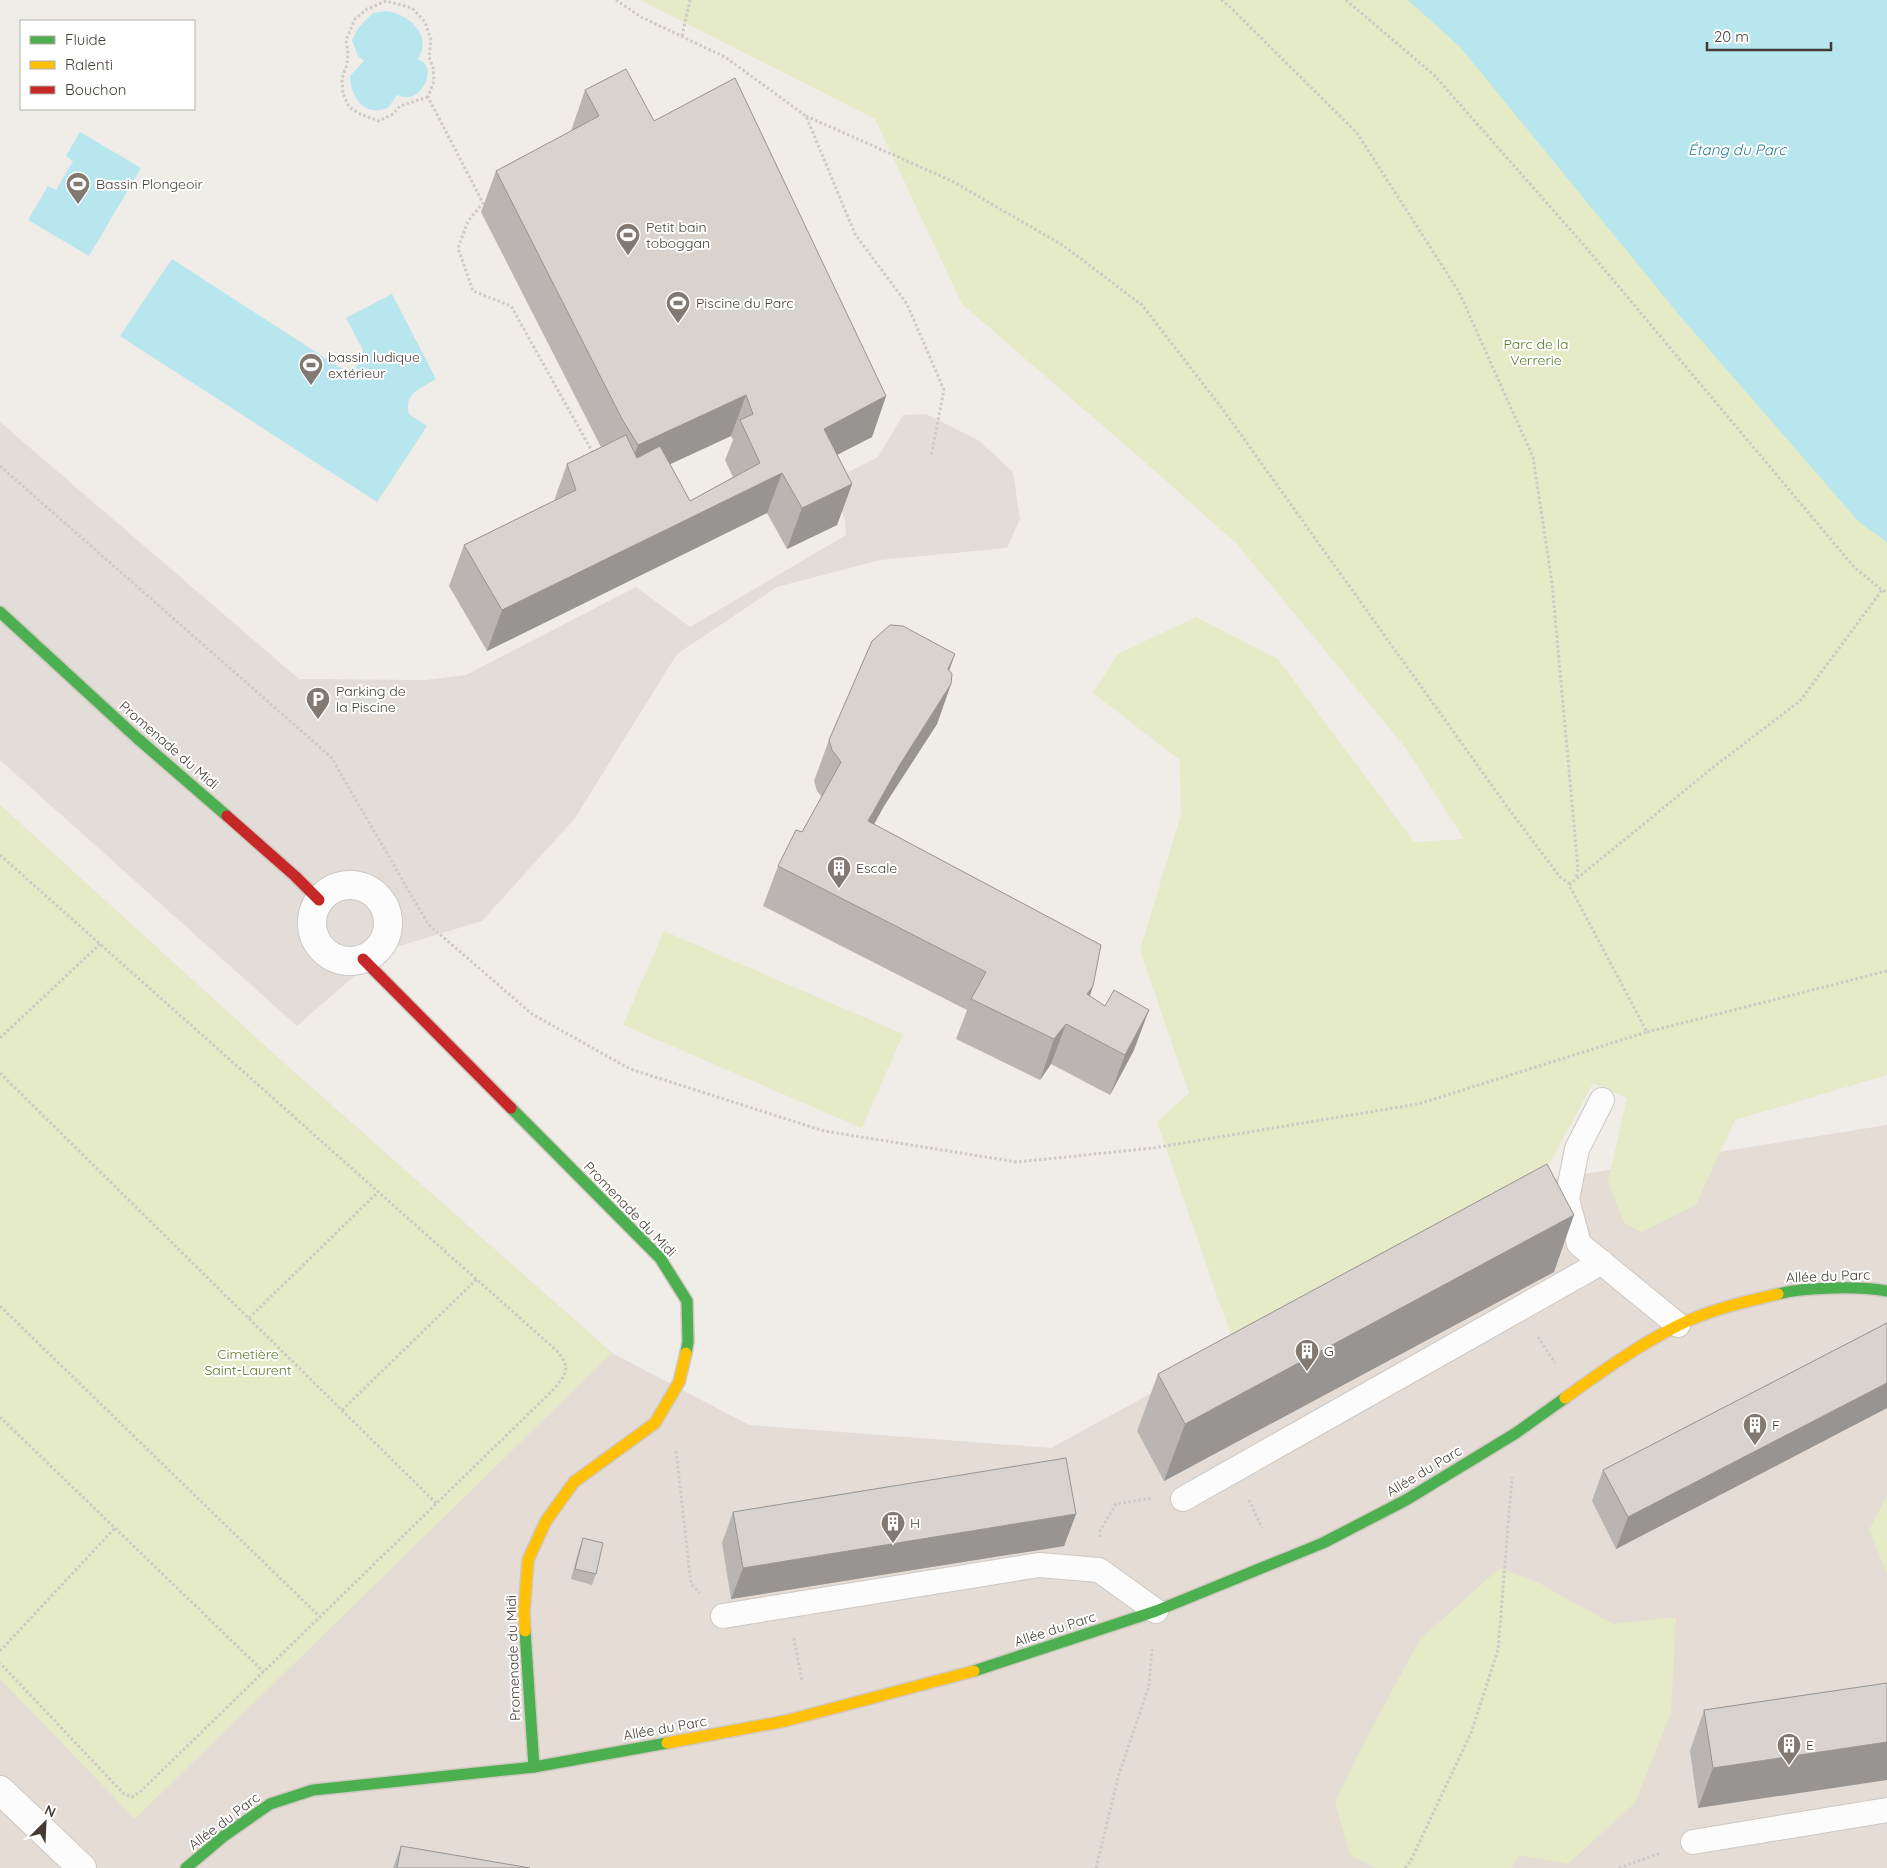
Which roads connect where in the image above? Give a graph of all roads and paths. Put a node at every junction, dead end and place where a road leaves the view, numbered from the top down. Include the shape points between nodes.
1 (616, 0) edge
2 (690, 0) edge
3 (1221, 0) edge
4 (1346, 0) edge
5 (682, 36) junction
6 (428, 97) junction
7 (806, 116) junction
8 (593, 453) edge
9 (931, 456) dead end
10 (0, 466) edge
11 (1882, 590) junction
12 (1887, 592) edge
13 (0, 612) edge
14 (0, 855) edge
15 (1569, 884) junction
16 (319, 900) junction
17 (100, 944) junction
18 (364, 959) junction
19 (1887, 971) edge
20 (1647, 1032) junction
21 (0, 1038) edge
22 (0, 1073) edge
23 (1602, 1100) dead end
24 (378, 1192) junction
25 (1602, 1262) junction
26 (477, 1279) junction
27 (1887, 1291) edge
28 (0, 1306) edge
29 (1520, 1309) junction
30 (249, 1318) junction
31 (1678, 1325) junction
32 (1574, 1392) junction
33 (342, 1410) junction
34 (0, 1417) edge
35 (655, 1423) junction
36 (1516, 1433) junction
37 (1234, 1470) junction
38 (1183, 1499) joint
39 (437, 1504) junction
40 (115, 1528) junction
41 (1278, 1561) junction
42 (1099, 1570) junction
43 (788, 1606) junction
44 (1156, 1611) junction
45 (723, 1616) joint
46 (320, 1618) junction
47 (0, 1651) edge
48 (0, 1663) edge
49 (264, 1672) junction
50 (808, 1715) junction
51 (534, 1767) junction
52 (0, 1790) edge
53 (1887, 1810) edge
54 (1693, 1842) joint
55 (200, 1864) edge
56 (82, 1868) edge
57 (1096, 1868) edge
58 (1404, 1868) edge
59 (1619, 1868) edge

1 - 5 path via 641,17
2 - 5 path
3 - 15 path via 1357,132 1459,292 1533,457 1552,583 1578,868 1576,880
4 - 11 path via 1434,75 1582,243 1854,567
5 - 7 path via 725,57
6 - 6 path via 434,81 434,68 425,22 412,8 386,1 367,9 355,19 346,40 347,64 342,80 348,106 378,121 393,114 400,106
6 - 8 path via 483,203 468,221 458,248 474,291 512,306
7 - 9 path via 855,234 907,304 944,390
7 - 15 path via 952,181 1064,246 1142,304 1224,411 1508,808 1560,877
10 - 20 path via 330,758 428,924 532,1014 630,1069 824,1131 1017,1162 1153,1148 1418,1104
11 - 12 path
11 - 15 path via 1800,701
13 - 16 street, Promenade du Midi
14 - 17 path
15 - 20 path
16 - 18 street via 313,911 312,923 320,946 339,960
16 - 18 street via 328,891 352,885 375,893 383,903 388,914 386,937 373,954
17 - 21 path
17 - 24 path
18 - 35 street, Promenade du Midi via 660,1258 687,1300 688,1342 679,1382
19 - 20 path
22 - 30 path
23 - 25 lane via 1577,1149 1567,1198 1579,1244
24 - 26 path
24 - 30 path
25 - 29 lane
25 - 31 lane
26 - 33 path
26 - 39 path via 557,1351 566,1362 567,1370 554,1390
27 - 31 street, Allée du Parc via 1871,1288 1793,1290 1726,1307
28 - 46 path
29 - 32 path
29 - 37 lane
30 - 33 path
31 - 32 street, Allée du Parc via 1618,1360
32 - 36 street, Allée du Parc
33 - 39 path
34 - 40 path
35 - 45 path via 676,1449 691,1584
35 - 51 street, Promenade du Midi via 574,1482 546,1521 528,1560 524,1612
36 - 41 street, Allée du Parc via 1406,1500 1323,1543
36 - 58 path via 1498,1650 1471,1733 1410,1862
37 - 38 lane
37 - 41 path
38 - 42 path via 1155,1498 1116,1504 1100,1530
39 - 46 path
40 - 47 path
40 - 49 path
41 - 44 street, Allée du Parc
42 - 43 lane via 1040,1565
42 - 44 lane
43 - 45 lane
43 - 50 path
44 - 50 street, Allée du Parc via 953,1678
44 - 57 path via 1149,1686 1119,1774
46 - 49 path
48 - 49 path via 123,1793 132,1797
50 - 51 street, Allée du Parc
51 - 55 street, Allée du Parc via 312,1790 270,1804 224,1836
52 - 56 street
53 - 54 lane
54 - 59 path

